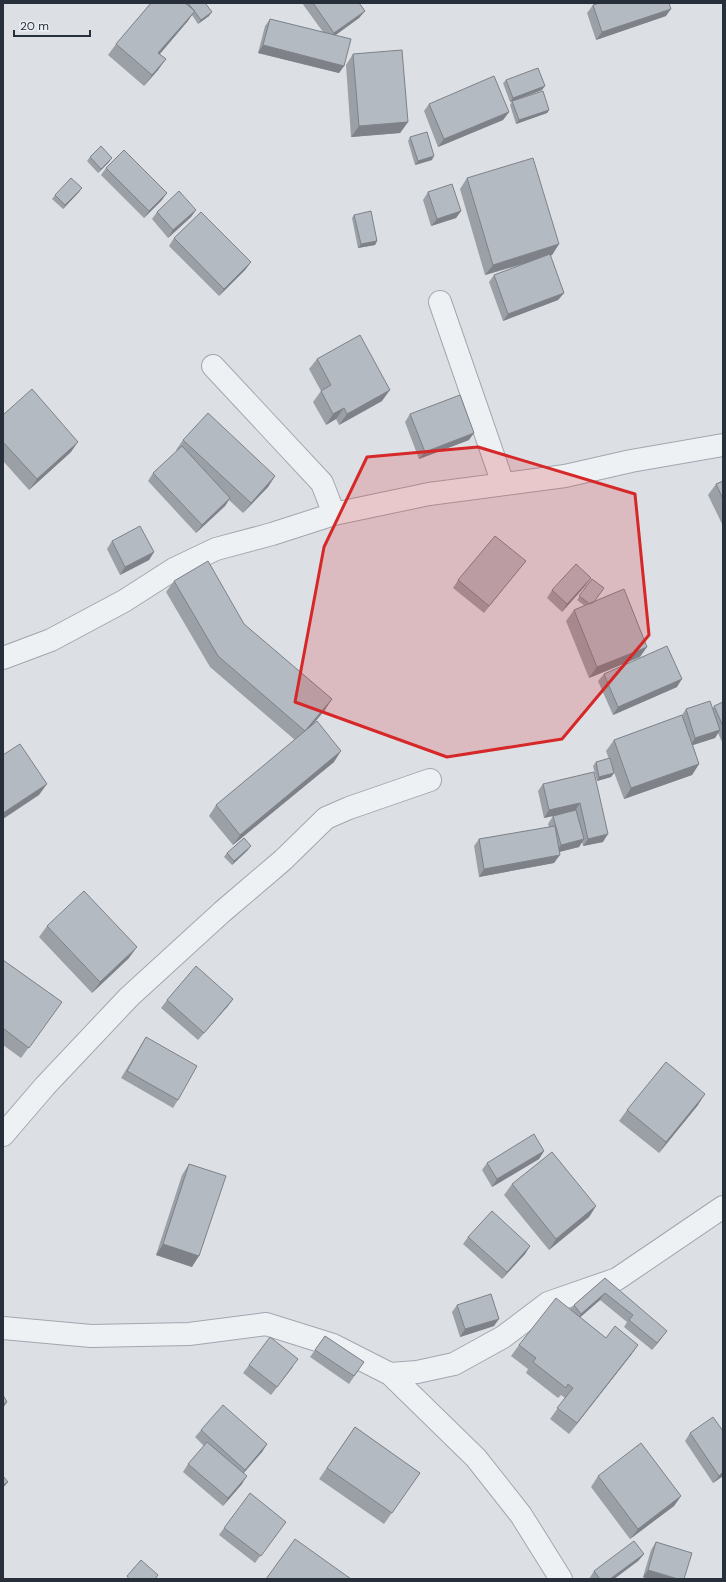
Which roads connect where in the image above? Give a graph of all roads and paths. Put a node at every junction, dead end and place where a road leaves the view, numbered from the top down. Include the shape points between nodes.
1 (440, 302) dead end
2 (213, 366) dead end
3 (723, 445) edge
4 (503, 484) junction
5 (334, 514) junction
6 (3, 658) edge
7 (430, 780) dead end
8 (3, 1135) edge
9 (723, 1207) edge
10 (3, 1328) edge
11 (390, 1374) junction
12 (561, 1579) edge

1 - 4 street
2 - 5 street via 322,483
3 - 4 street via 631,461 565,476
4 - 5 street via 429,494
5 - 6 street via 216,549 174,569 124,601 58,636
7 - 8 street via 326,818 283,860 129,997 45,1086
9 - 11 street via 617,1279 548,1303 503,1338 454,1364 417,1372
10 - 11 street via 106,1336 189,1334 266,1324 333,1345
11 - 12 street via 476,1458 521,1515

